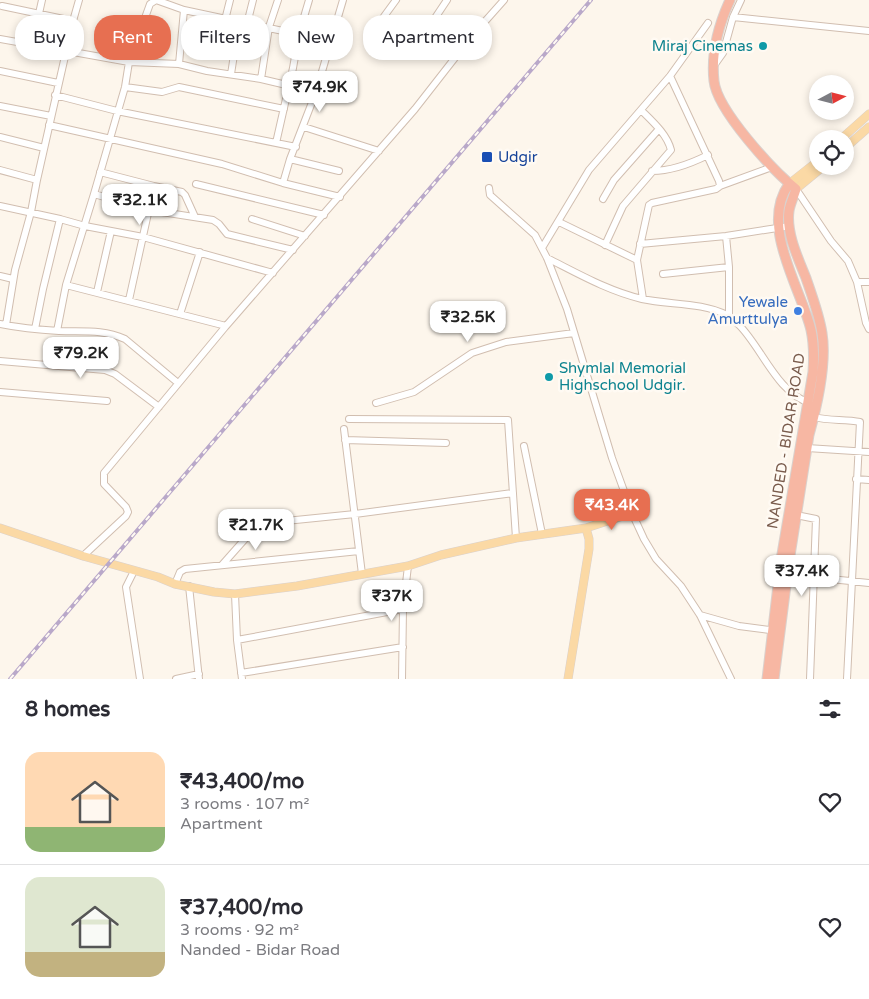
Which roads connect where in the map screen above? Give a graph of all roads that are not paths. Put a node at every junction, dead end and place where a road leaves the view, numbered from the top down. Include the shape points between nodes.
1 (42, 0) edge
2 (79, 0) edge
3 (230, 0) edge
4 (253, 0) edge
5 (278, 0) edge
6 (309, 0) edge
7 (342, 0) edge
8 (396, 0) edge
9 (447, 0) edge
10 (504, 0) edge
11 (730, 0) edge
12 (741, 0) edge
13 (2, 6) edge
14 (184, 10) junction
15 (38, 14) junction
16 (43, 15) edge
17 (75, 15) edge
18 (204, 15) edge
19 (226, 15) edge
20 (249, 15) edge
21 (305, 15) edge
22 (338, 15) edge
23 (385, 15) edge
24 (437, 15) edge
25 (733, 17) junction
26 (708, 22) dead end
27 (269, 27) joint
28 (279, 29) edge
29 (869, 31) edge
30 (0, 39) edge
31 (15, 42) edge
32 (84, 55) edge
33 (64, 60) edge
34 (233, 60) edge
35 (263, 60) edge
36 (294, 60) edge
37 (325, 60) edge
38 (129, 62) junction
39 (179, 64) junction
40 (714, 67) junction
41 (0, 71) edge
42 (231, 74) junction
43 (670, 76) junction
44 (260, 79) junction
45 (58, 83) junction
46 (290, 85) junction
47 (124, 87) junction
48 (316, 92) junction
49 (55, 95) junction
50 (0, 106) edge
51 (284, 109) junction
52 (641, 110) junction
53 (117, 111) junction
54 (869, 114) edge
55 (51, 116) junction
56 (49, 125) junction
57 (304, 127) junction
58 (869, 127) edge
59 (659, 129) junction
60 (852, 130) edge
61 (0, 138) edge
62 (109, 138) junction
63 (854, 140) edge
64 (276, 143) junction
65 (296, 147) junction
66 (44, 148) junction
67 (379, 151) junction
68 (708, 155) junction
69 (290, 159) junction
70 (772, 167) junction
71 (0, 170) edge
72 (809, 170) edge
73 (338, 171) dead end
74 (652, 171) junction
75 (100, 172) junction
76 (811, 175) edge
77 (37, 180) junction
78 (283, 183) junction
79 (196, 184) dead end
80 (154, 186) junction
81 (720, 186) junction
82 (793, 187) junction
83 (489, 188) dead end
84 (94, 194) junction
85 (340, 197) junction
86 (603, 199) dead end
87 (0, 206) edge
88 (149, 210) junction
89 (31, 212) junction
90 (324, 215) junction
91 (195, 216) junction
92 (60, 219) junction
93 (252, 219) dead end
94 (559, 222) junction
95 (85, 226) junction
96 (790, 226) junction
97 (779, 228) junction
98 (112, 231) junction
99 (305, 236) junction
100 (726, 236) junction
101 (143, 237) junction
102 (640, 244) junction
103 (605, 245) junction
104 (542, 248) junction
105 (293, 250) junction
106 (200, 252) junction
107 (547, 258) junction
108 (637, 260) junction
109 (729, 267) junction
110 (273, 273) junction
111 (663, 274) dead end
112 (0, 276) edge
113 (13, 279) junction
114 (856, 282) junction
115 (869, 282) edge
116 (66, 285) junction
117 (97, 292) junction
118 (643, 299) junction
119 (129, 300) junction
120 (180, 314) junction
121 (729, 316) junction
122 (3, 325) edge
123 (226, 326) junction
124 (36, 329) junction
125 (869, 329) edge
126 (58, 331) junction
127 (574, 333) junction
128 (0, 361) edge
129 (178, 383) junction
130 (0, 392) edge
131 (107, 401) dead end
132 (376, 403) dead end
133 (812, 403) junction
134 (158, 407) junction
135 (814, 417) junction
136 (350, 419) dead end
137 (860, 422) junction
138 (869, 422) edge
139 (344, 429) dead end
140 (345, 440) junction
141 (446, 443) dead end
142 (524, 446) dead end
143 (807, 448) junction
144 (860, 452) junction
145 (869, 452) edge
146 (856, 479) junction
147 (869, 480) edge
148 (513, 494) junction
149 (632, 513) junction
150 (355, 514) junction
151 (796, 515) junction
152 (0, 528) edge
153 (586, 528) junction
154 (542, 534) junction
155 (516, 538) junction
156 (359, 551) junction
157 (84, 556) junction
158 (222, 565) junction
159 (408, 566) junction
160 (134, 571) junction
161 (362, 574) junction
162 (783, 574) junction
163 (814, 577) junction
164 (852, 582) junction
165 (869, 583) edge
166 (175, 584) junction
167 (189, 586) junction
168 (235, 594) junction
169 (403, 610) junction
170 (700, 615) junction
171 (776, 631) junction
172 (237, 640) junction
173 (403, 647) junction
174 (242, 676) edge
175 (199, 677) edge
176 (140, 679) edge
177 (176, 679) edge
178 (402, 679) edge
179 (568, 679) edge
180 (731, 679) edge
181 (767, 679) edge
182 (774, 679) edge
183 (810, 679) edge
184 (847, 679) edge

1 - 15 street
2 - 17 street
3 - 19 street
4 - 20 street
5 - 27 street
6 - 21 street
7 - 22 street
8 - 23 street
9 - 24 street
10 - 67 street
11 - 40 highway via 715,49
12 - 25 street
13 - 15 street
14 - 18 street
14 - 38 street via 156,0 150,4
14 - 39 street
15 - 16 street
25 - 29 street
25 - 40 street via 723,53
26 - 43 street
27 - 28 street
30 - 31 street
32 - 38 street
33 - 45 street
34 - 42 street
35 - 44 street
36 - 46 street
37 - 48 street
38 - 39 street
38 - 47 street
39 - 42 street
40 - 70 highway via 714,83 721,102
41 - 45 street
42 - 44 street
43 - 52 street
43 - 68 street
44 - 46 street
45 - 49 street
46 - 48 street
46 - 51 street
47 - 51 street via 162,92 179,87
47 - 53 street
48 - 57 street
49 - 53 street
49 - 55 street
50 - 55 street
51 - 64 street
52 - 59 street
52 - 94 street via 589,170
53 - 62 street
53 - 64 street
54 - 60 main road
55 - 56 street
56 - 62 street
56 - 66 street
57 - 65 street
57 - 67 street
58 - 63 main road
59 - 74 street via 671,150
59 - 86 street via 614,180
61 - 66 street
62 - 75 street
62 - 78 street via 222,164
64 - 65 street
65 - 69 street
66 - 77 street
67 - 85 street
68 - 74 street via 669,170
68 - 81 street
69 - 73 street
69 - 78 street
70 - 81 street
70 - 82 highway
71 - 77 street
72 - 82 main road, NANDED - BIDAR ROAD
74 - 103 street via 623,206
75 - 80 street
75 - 84 street
76 - 82 main road, NANDED - BIDAR ROAD
77 - 89 street
78 - 85 street
79 - 90 street
80 - 88 street
80 - 91 street via 182,192
81 - 102 street via 652,203
82 - 96 highway, NANDED - BIDAR ROAD
82 - 97 highway, NANDED - BIDAR ROAD via 786,189 780,204
82 - 114 street via 848,261
83 - 104 street via 490,195 535,235
84 - 88 street
84 - 95 street
85 - 90 street
87 - 89 street
88 - 91 street
88 - 101 street
89 - 92 street
89 - 113 street
90 - 99 street
91 - 105 street via 213,220 227,234
92 - 95 street
92 - 124 street
93 - 99 street
94 - 103 street
94 - 104 street
95 - 98 street
95 - 116 street
96 - 97 street
96 - 133 highway, NANDED - BIDAR ROAD via 822,334 824,361
97 - 100 street
97 - 133 highway, NANDED - BIDAR ROAD via 782,247 812,333
98 - 101 street
98 - 117 street
99 - 105 street
100 - 102 street
100 - 109 street
101 - 106 street
101 - 119 street
102 - 108 street
103 - 108 street
104 - 107 street
105 - 110 street
106 - 110 street
106 - 120 street
107 - 118 street via 586,278
107 - 127 street
108 - 118 street
109 - 111 street
109 - 121 street
110 - 123 street
112 - 113 street
113 - 122 street
114 - 115 street
114 - 125 street
116 - 117 street
116 - 126 street
117 - 119 street
118 - 121 street via 702,306
119 - 120 street
120 - 123 street
121 - 133 street via 744,330 782,383 795,395
122 - 124 street
123 - 129 street
124 - 126 street
126 - 129 street via 116,335
127 - 132 street via 506,342 472,353 414,392
127 - 149 street
128 - 134 street via 105,370 116,374
129 - 134 street
130 - 131 street
133 - 135 highway, NANDED - BIDAR ROAD
133 - 162 highway, NANDED - BIDAR ROAD
134 - 157 street via 102,478 128,512
135 - 137 street
135 - 143 highway, NANDED - BIDAR ROAD
136 - 148 street via 508,420
137 - 138 street
137 - 144 street
139 - 140 street
140 - 141 street
140 - 150 street
142 - 154 street
143 - 144 street
143 - 151 highway, NANDED - BIDAR ROAD
144 - 145 street
144 - 146 street
146 - 147 street
146 - 164 street
148 - 150 street
148 - 155 street
149 - 153 main road
149 - 170 street via 656,559 681,586
150 - 156 street
150 - 158 street via 260,525
151 - 162 highway, NANDED - BIDAR ROAD
151 - 163 street via 816,519
152 - 157 main road
153 - 154 main road
153 - 179 main road via 589,549
154 - 155 main road
155 - 159 main road
156 - 158 street
156 - 161 street
157 - 160 main road
158 - 166 street via 185,569
159 - 161 main road
159 - 169 street
160 - 166 main road
160 - 176 street via 126,587
161 - 168 main road
162 - 163 street
162 - 171 highway, NANDED - BIDAR ROAD
163 - 164 street
163 - 183 street
164 - 165 street
164 - 184 street
166 - 167 main road
167 - 168 main road
167 - 175 street
168 - 172 street
169 - 172 street
169 - 173 street
170 - 171 street via 739,626
170 - 180 street
171 - 181 highway, NANDED - BIDAR ROAD
171 - 182 highway, NANDED - BIDAR ROAD
172 - 174 street
173 - 174 street
173 - 178 street
175 - 177 street

